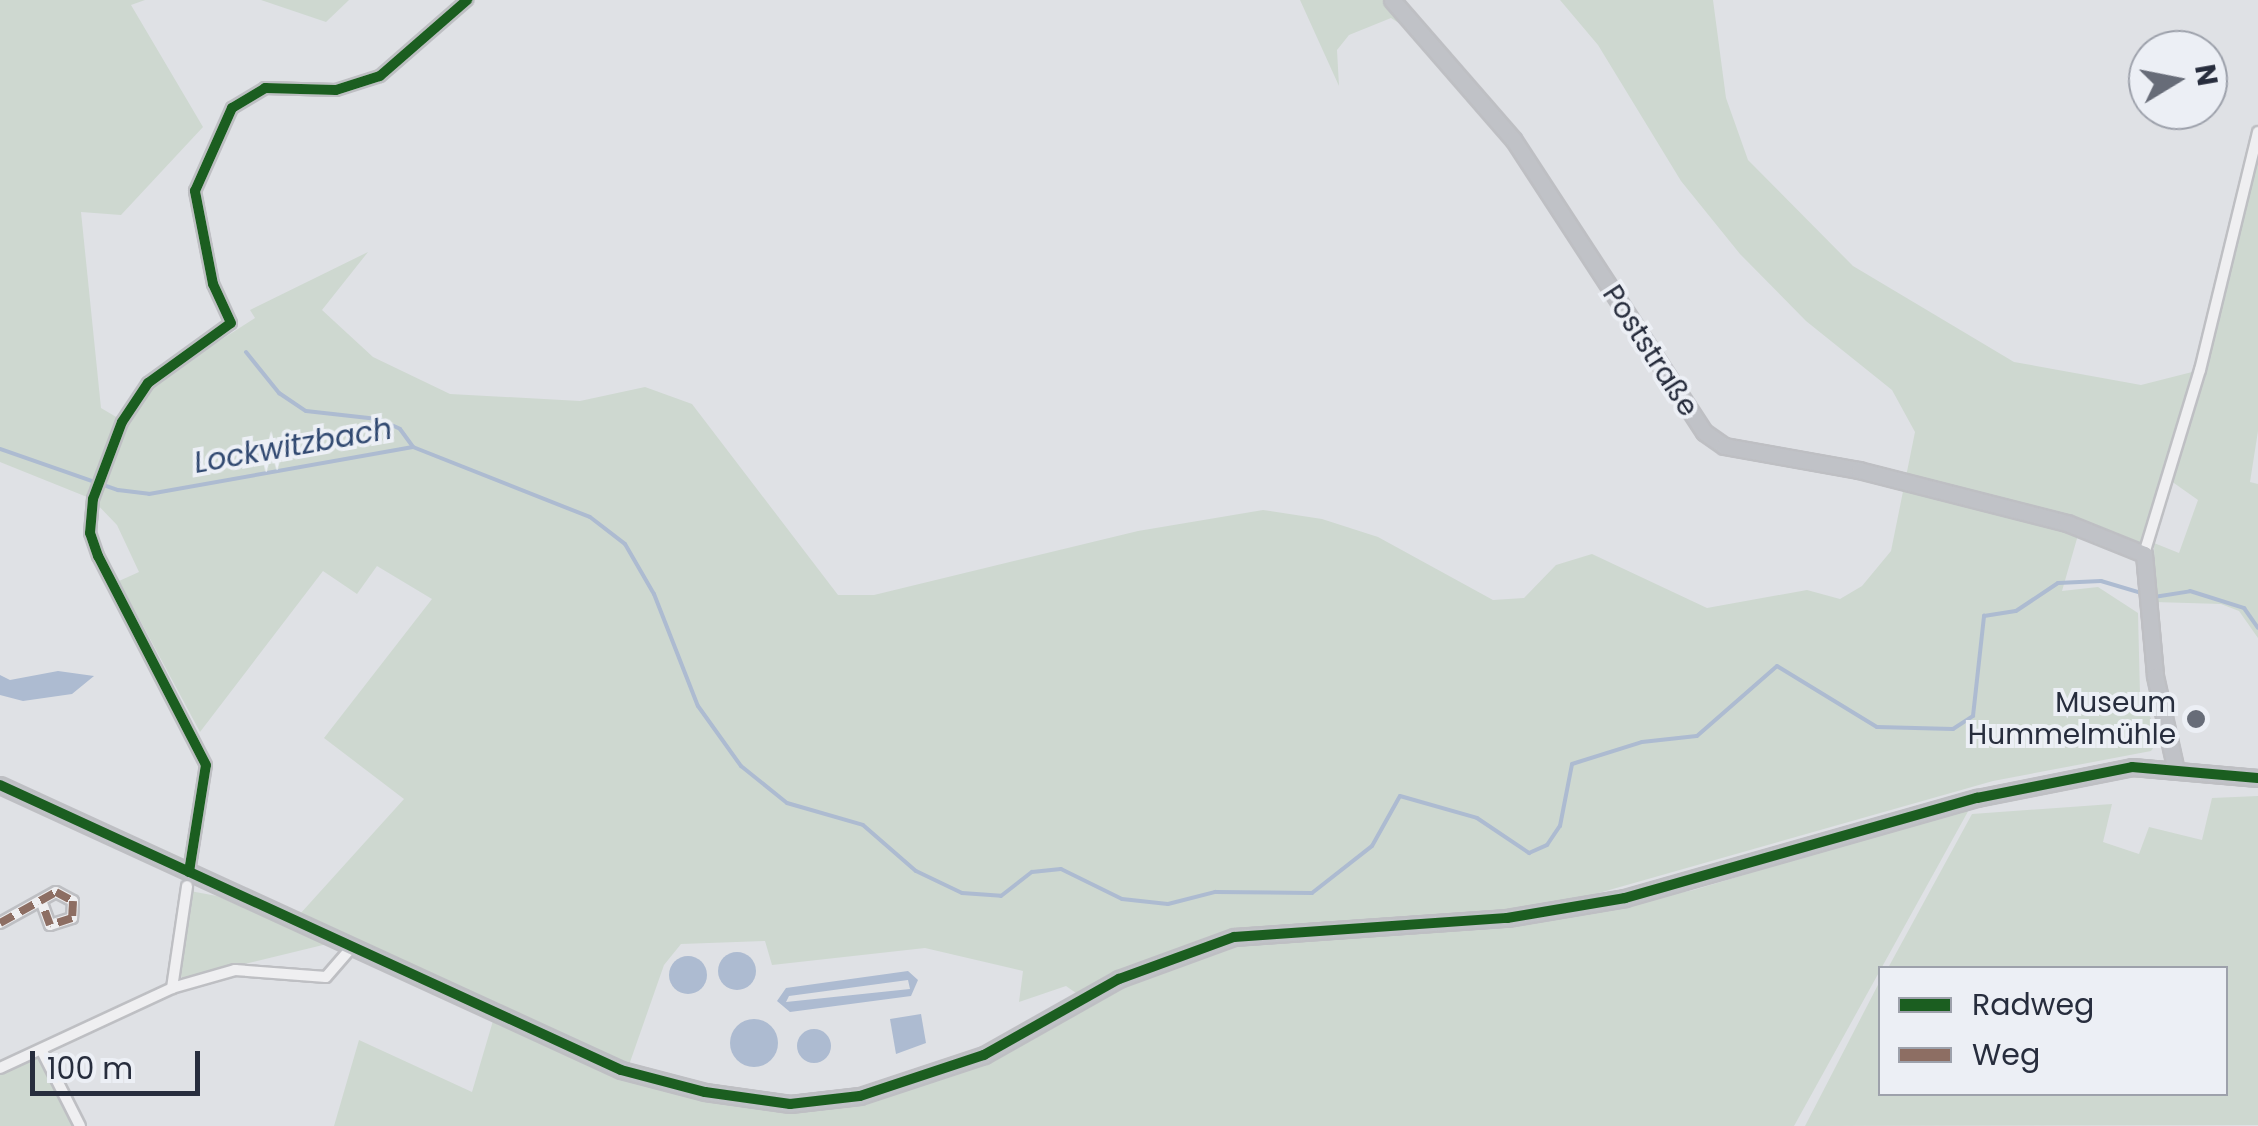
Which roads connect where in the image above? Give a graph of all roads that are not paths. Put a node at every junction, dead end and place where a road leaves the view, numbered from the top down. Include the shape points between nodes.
1 (467, 0) edge
2 (1392, 0) edge
3 (2258, 132) edge
4 (2144, 554) junction
5 (2175, 766) junction
6 (2258, 778) edge
7 (0, 785) edge
8 (188, 879) junction
9 (42, 904) dead end
10 (0, 922) edge
11 (351, 948) junction
12 (172, 988) junction
13 (42, 1051) junction
14 (0, 1068) edge
15 (80, 1126) edge

1 - 8 street via 380,76 336,90 265,88 232,108 195,191 213,284 231,322 148,384 92,499 90,532 98,556 206,764
2 - 4 main road, Poststraße via 1513,139 1704,432 1724,446 1858,470 2068,522
3 - 4 street via 2200,370
4 - 5 main road
5 - 6 main road
5 - 11 main road via 2054,779 1625,898 1507,918 1234,937 1119,979 984,1055 860,1096 790,1104 705,1092 622,1070
7 - 8 main road
8 - 11 main road
8 - 12 street
9 - 10 street via 31,902
11 - 12 street via 326,977 235,970
12 - 13 street
13 - 14 street
13 - 15 street

